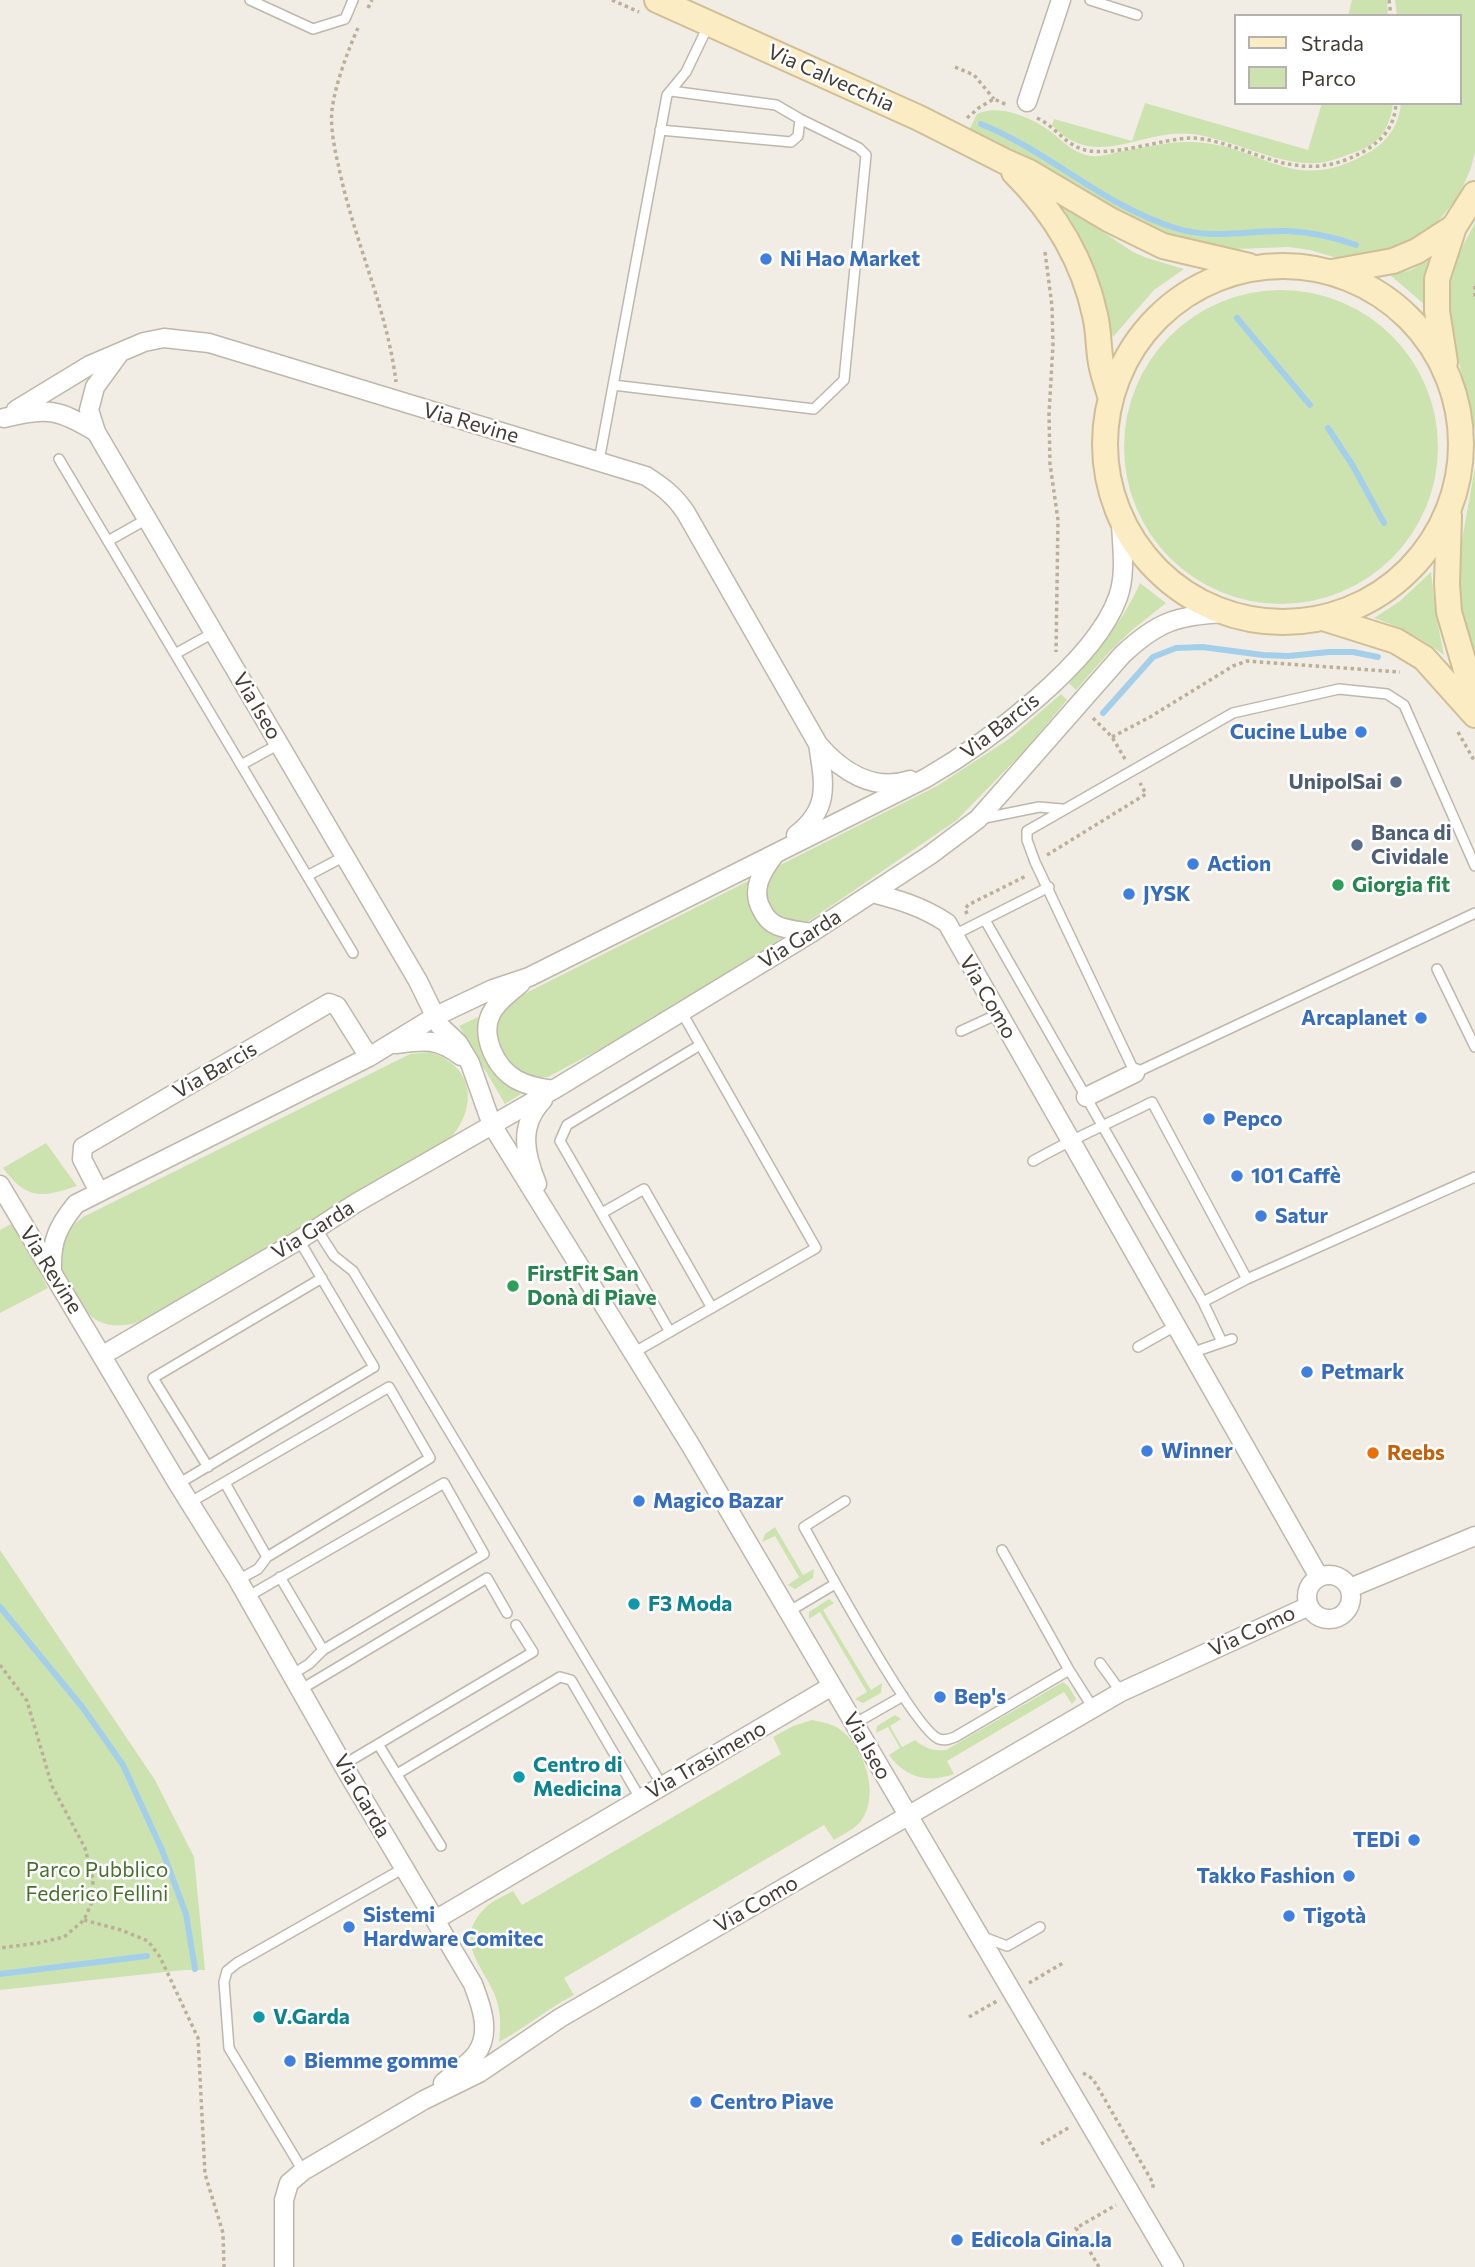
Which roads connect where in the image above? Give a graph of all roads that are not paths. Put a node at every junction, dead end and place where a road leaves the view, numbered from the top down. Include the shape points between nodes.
1 (250, 0) edge
2 (353, 0) edge
3 (1061, 0) edge
4 (1090, 0) edge
5 (654, 8) edge
6 (1136, 15) dead end
7 (709, 23) junction
8 (670, 91) junction
9 (1024, 108) road end
10 (800, 119) junction
11 (660, 131) junction
12 (1004, 161) junction
13 (1475, 194) edge
14 (1454, 227) junction
15 (1257, 268) junction
16 (1331, 272) junction
17 (119, 353) junction
18 (1447, 375) junction
19 (613, 385) junction
20 (1111, 400) junction
21 (2, 419) edge
22 (96, 432) junction
23 (59, 459) dead end
24 (599, 461) junction
25 (1449, 508) junction
26 (1121, 517) junction
27 (147, 519) junction
28 (108, 541) junction
29 (1227, 613) junction
30 (1322, 617) junction
31 (213, 633) junction
32 (175, 654) junction
33 (1475, 701) edge
34 (1475, 715) edge
35 (279, 744) junction
36 (818, 744) junction
37 (952, 763) junction
38 (242, 765) junction
39 (1064, 810) junction
40 (978, 820) junction
41 (777, 852) junction
42 (345, 856) junction
43 (1475, 866) edge
44 (307, 876) junction
45 (1049, 887) junction
46 (872, 893) junction
47 (1475, 913) edge
48 (985, 920) junction
49 (950, 929) junction
50 (811, 933) junction
51 (353, 953) dead end
52 (1437, 969) dead end
53 (529, 976) junction
54 (681, 1011) junction
55 (998, 1014) junction
56 (436, 1016) junction
57 (961, 1031) dead end
58 (390, 1045) junction
59 (700, 1045) junction
60 (1475, 1047) edge
61 (369, 1058) junction
62 (472, 1069) junction
63 (1135, 1073) junction
64 (553, 1090) junction
65 (1086, 1097) junction
66 (492, 1125) junction
67 (1103, 1127) junction
68 (1071, 1140) junction
69 (460, 1144) junction
70 (1032, 1161) dead end
71 (1475, 1177) edge
72 (0, 1185) edge
73 (99, 1192) junction
74 (602, 1213) junction
75 (555, 1227) junction
76 (316, 1228) junction
77 (299, 1240) junction
78 (52, 1270) junction
79 (322, 1278) junction
80 (1247, 1279) junction
81 (1203, 1302) junction
82 (712, 1308) junction
83 (1175, 1325) junction
84 (670, 1332) junction
85 (1233, 1339) dead end
86 (1222, 1342) junction
87 (1138, 1347) dead end
88 (634, 1353) junction
89 (1190, 1353) junction
90 (103, 1355) junction
91 (208, 1467) junction
92 (225, 1483) junction
93 (178, 1485) junction
94 (845, 1501) dead end
95 (190, 1503) junction
96 (1475, 1536) edge
97 (1002, 1550) dead end
98 (267, 1557) junction
99 (281, 1577) junction
100 (1319, 1577) junction
101 (237, 1580) junction
102 (835, 1584) junction
103 (1350, 1588) junction
104 (246, 1597) junction
105 (1309, 1606) junction
106 (788, 1612) junction
107 (507, 1613) dead end
108 (516, 1625) dead end
109 (323, 1650) junction
110 (1100, 1663) dead end
111 (1069, 1670) junction
112 (295, 1682) junction
113 (832, 1686) junction
114 (1121, 1692) junction
115 (903, 1696) junction
116 (1093, 1708) junction
117 (854, 1724) junction
118 (379, 1744) junction
119 (343, 1765) junction
120 (397, 1774) junction
121 (662, 1785) junction
122 (640, 1798) junction
123 (908, 1816) junction
124 (441, 1846) dead end
125 (404, 1868) junction
126 (435, 1920) junction
127 (1040, 1927) dead end
128 (979, 1936) junction
129 (424, 2100) junction
130 (303, 2171) junction
131 (284, 2267) edge
132 (1174, 2267) edge

1 - 2 lane via 313,29 345,19
3 - 9 street
4 - 6 lane
5 - 7 main road, Via Calvecchia
7 - 8 lane via 686,72
7 - 12 main road, Via Calvecchia
8 - 10 lane via 776,105
8 - 11 lane
10 - 11 lane via 798,136 791,142
10 - 19 lane via 866,155 844,380 814,409
11 - 19 lane
12 - 15 main road, Via Calvecchia via 1163,246
12 - 20 main road, Via Calvecchia via 1044,204 1080,267 1096,317 1101,365
13 - 14 main road
14 - 16 main road via 1392,261
14 - 18 main road via 1437,279
15 - 16 main road
15 - 20 main road via 1200,287 1164,312 1133,349
16 - 18 main road via 1367,287 1399,309 1428,341
17 - 21 street, Via Revine via 90,365
17 - 22 street via 95,387 89,411
17 - 24 street, Via Revine via 164,338 209,343
18 - 25 main road via 1461,438
19 - 24 lane
20 - 26 main road via 1106,459
21 - 22 street via 55,412
22 - 27 street, Via Iseo
23 - 28 lane
24 - 36 street, Via Revine via 646,476 677,499
25 - 30 main road via 1425,551 1403,575 1368,600
25 - 33 main road via 1449,612
26 - 29 main road via 1164,576 1196,599
26 - 37 street, Via Barcis via 1122,583 1105,623 1056,680
27 - 28 lane
27 - 31 street, Via Iseo
28 - 32 lane
29 - 30 main road via 1271,621
29 - 40 street, Via Garda via 1198,614 1162,624 1141,637
30 - 34 main road via 1396,641 1424,658
31 - 32 lane
31 - 35 street, Via Iseo
32 - 38 lane
35 - 38 lane
35 - 42 street, Via Iseo
36 - 37 street, Via Revine via 850,774 884,783 903,782
36 - 41 street, Via Revine via 823,779 815,818
37 - 41 street, Via Barcis
38 - 44 lane
39 - 40 lane via 1039,807
39 - 43 lane via 1233,713 1339,690 1387,694 1404,705
39 - 45 lane via 1027,831 1035,862
40 - 46 street, Via Garda
41 - 50 street via 756,887 758,904 776,926
41 - 53 street, Via Barcis
42 - 44 lane
42 - 56 street, Via Iseo
44 - 51 lane
45 - 48 lane
45 - 63 lane
46 - 49 street via 929,911
46 - 50 street, Via Garda
47 - 63 lane
48 - 49 lane
48 - 65 lane
49 - 55 street, Via Como
50 - 54 street, Via Garda
52 - 60 lane
53 - 56 street, Via Barcis
53 - 64 street, Via Barcis via 498,1002 490,1016 489,1045 502,1070 516,1080
54 - 59 lane
54 - 64 street, Via Garda
55 - 57 lane
55 - 68 street, Via Como
56 - 58 street, Via Barcis
56 - 62 street, Via Iseo
58 - 61 street, Via Barcis
58 - 62 street via 434,1041 448,1046
59 - 74 lane via 567,1125 560,1141
59 - 82 lane via 816,1248
61 - 73 street, Via Barcis
61 - 73 street, Via Barcis via 337,1006 329,1003 83,1147 82,1159
62 - 66 street, Via Iseo
62 - 69 street via 478,1110
63 - 65 street
64 - 66 street, Via Garda
64 - 75 street, Via Iseo via 528,1119 526,1142 530,1166
65 - 67 lane
66 - 69 street, Via Garda
66 - 75 street, Via Iseo
67 - 68 lane
67 - 80 lane via 1152,1102
67 - 81 lane
68 - 70 lane
68 - 83 street, Via Como
69 - 76 street, Via Garda
71 - 80 lane
72 - 78 street, Via Revine
73 - 78 street, Via Barcis via 76,1204 64,1218 51,1251
74 - 82 lane via 644,1189
74 - 84 lane
75 - 88 street, Via Iseo
76 - 77 street, Via Garda
76 - 121 lane via 334,1256 353,1271
77 - 79 lane
77 - 90 street, Via Garda
78 - 90 street, Via Revine
79 - 91 lane via 374,1367
79 - 91 lane via 153,1378
80 - 81 lane
81 - 86 lane
82 - 84 lane
83 - 87 lane
83 - 89 street, Via Como
84 - 88 lane
85 - 86 lane
86 - 89 lane
88 - 106 street, Via Iseo
89 - 100 street, Via Como
90 - 93 street, Via Garda
91 - 93 lane
92 - 95 lane
92 - 98 lane
92 - 98 lane via 389,1387 430,1458
93 - 95 street, Via Garda
94 - 102 lane via 804,1527
95 - 101 street, Via Garda
96 - 103 street
97 - 111 lane
98 - 101 lane via 258,1569
99 - 104 lane
99 - 109 lane
99 - 109 lane via 444,1483 484,1554
100 - 103 street via 1338,1576
100 - 105 street, Via Como via 1309,1587
101 - 104 street, Via Garda
102 - 106 lane
102 - 115 lane
103 - 105 street, Via Como via 1350,1606 1336,1618 1323,1618
104 - 112 street, Via Garda
105 - 114 street, Via Como
106 - 113 street, Via Iseo
107 - 112 lane via 487,1578
108 - 118 lane via 533,1652
109 - 112 lane
110 - 114 lane
111 - 115 lane via 947,1740 926,1729
111 - 116 lane
112 - 119 street, Via Garda
113 - 117 street, Via Iseo
113 - 121 street, Via Trasimeno
114 - 116 street, Via Como
115 - 117 lane
116 - 123 street, Via Como
117 - 123 street, Via Iseo
118 - 119 lane
118 - 120 lane
119 - 125 street, Via Garda
120 - 122 lane via 560,1677 570,1680
120 - 124 lane
121 - 122 street, Via Trasimeno
122 - 126 street, Via Trasimeno
123 - 128 street, Via Iseo
123 - 129 street, Via Como via 560,2018 479,2073
125 - 126 street, Via Garda
125 - 130 lane via 227,1971 229,2048
126 - 129 street, Via Garda via 473,1984 484,2026 477,2054
127 - 128 lane via 1007,1945
128 - 132 street, Via Iseo
129 - 130 street, Via Como
130 - 131 street, Via Como via 289,2183 284,2200

